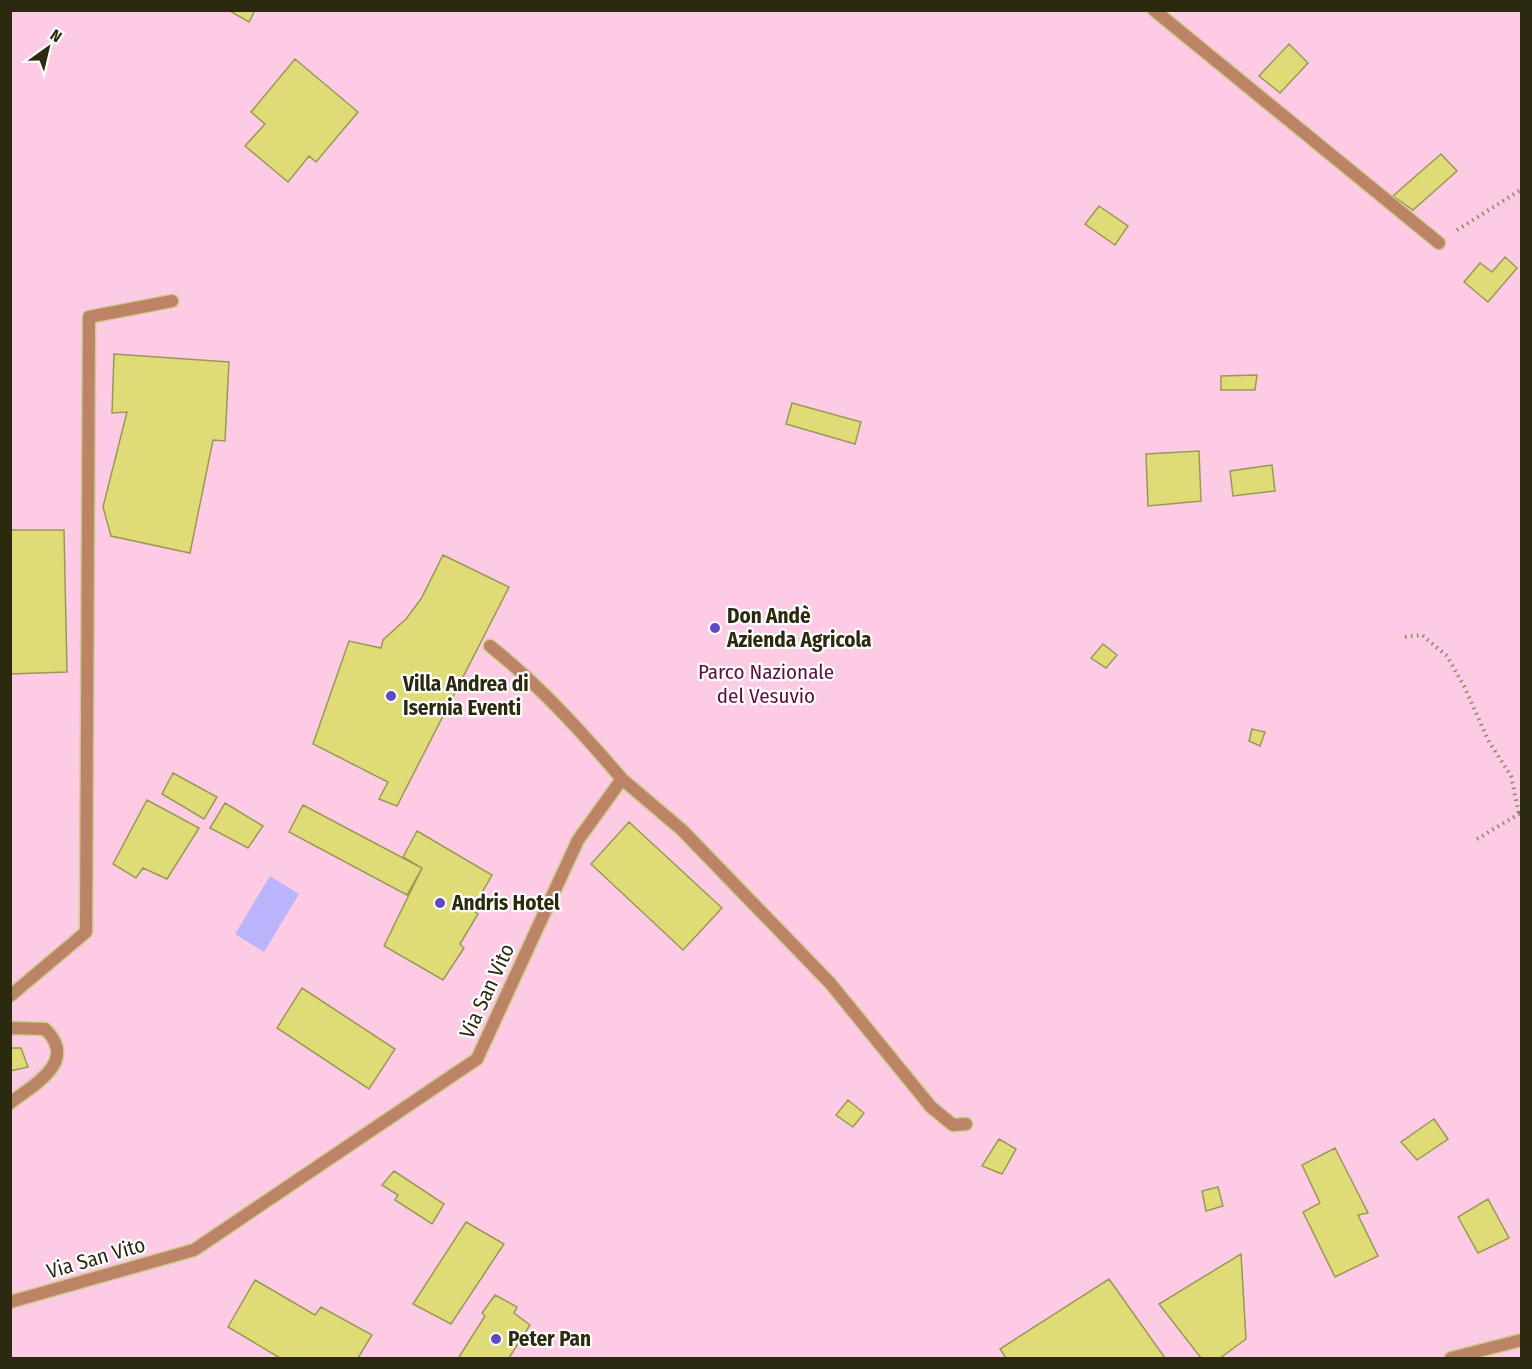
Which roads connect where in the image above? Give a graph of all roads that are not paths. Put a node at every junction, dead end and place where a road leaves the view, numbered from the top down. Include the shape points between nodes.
1 (1154, 10) edge
2 (1439, 243) road end
3 (172, 301) dead end
4 (490, 646) dead end
5 (622, 779) junction
6 (10, 996) edge
7 (10, 1028) edge
8 (10, 1103) edge
9 (966, 1124) dead end
10 (10, 1302) edge
11 (1521, 1340) edge
12 (1451, 1359) edge

1 - 2 street
3 - 6 street via 89,317 86,932
4 - 5 street via 583,733
5 - 9 street via 682,830 830,983 931,1107 953,1125
5 - 10 street, Via San Vito via 578,840 477,1059 194,1250
7 - 8 street via 45,1029 54,1038 57,1053 39,1084
11 - 12 street

